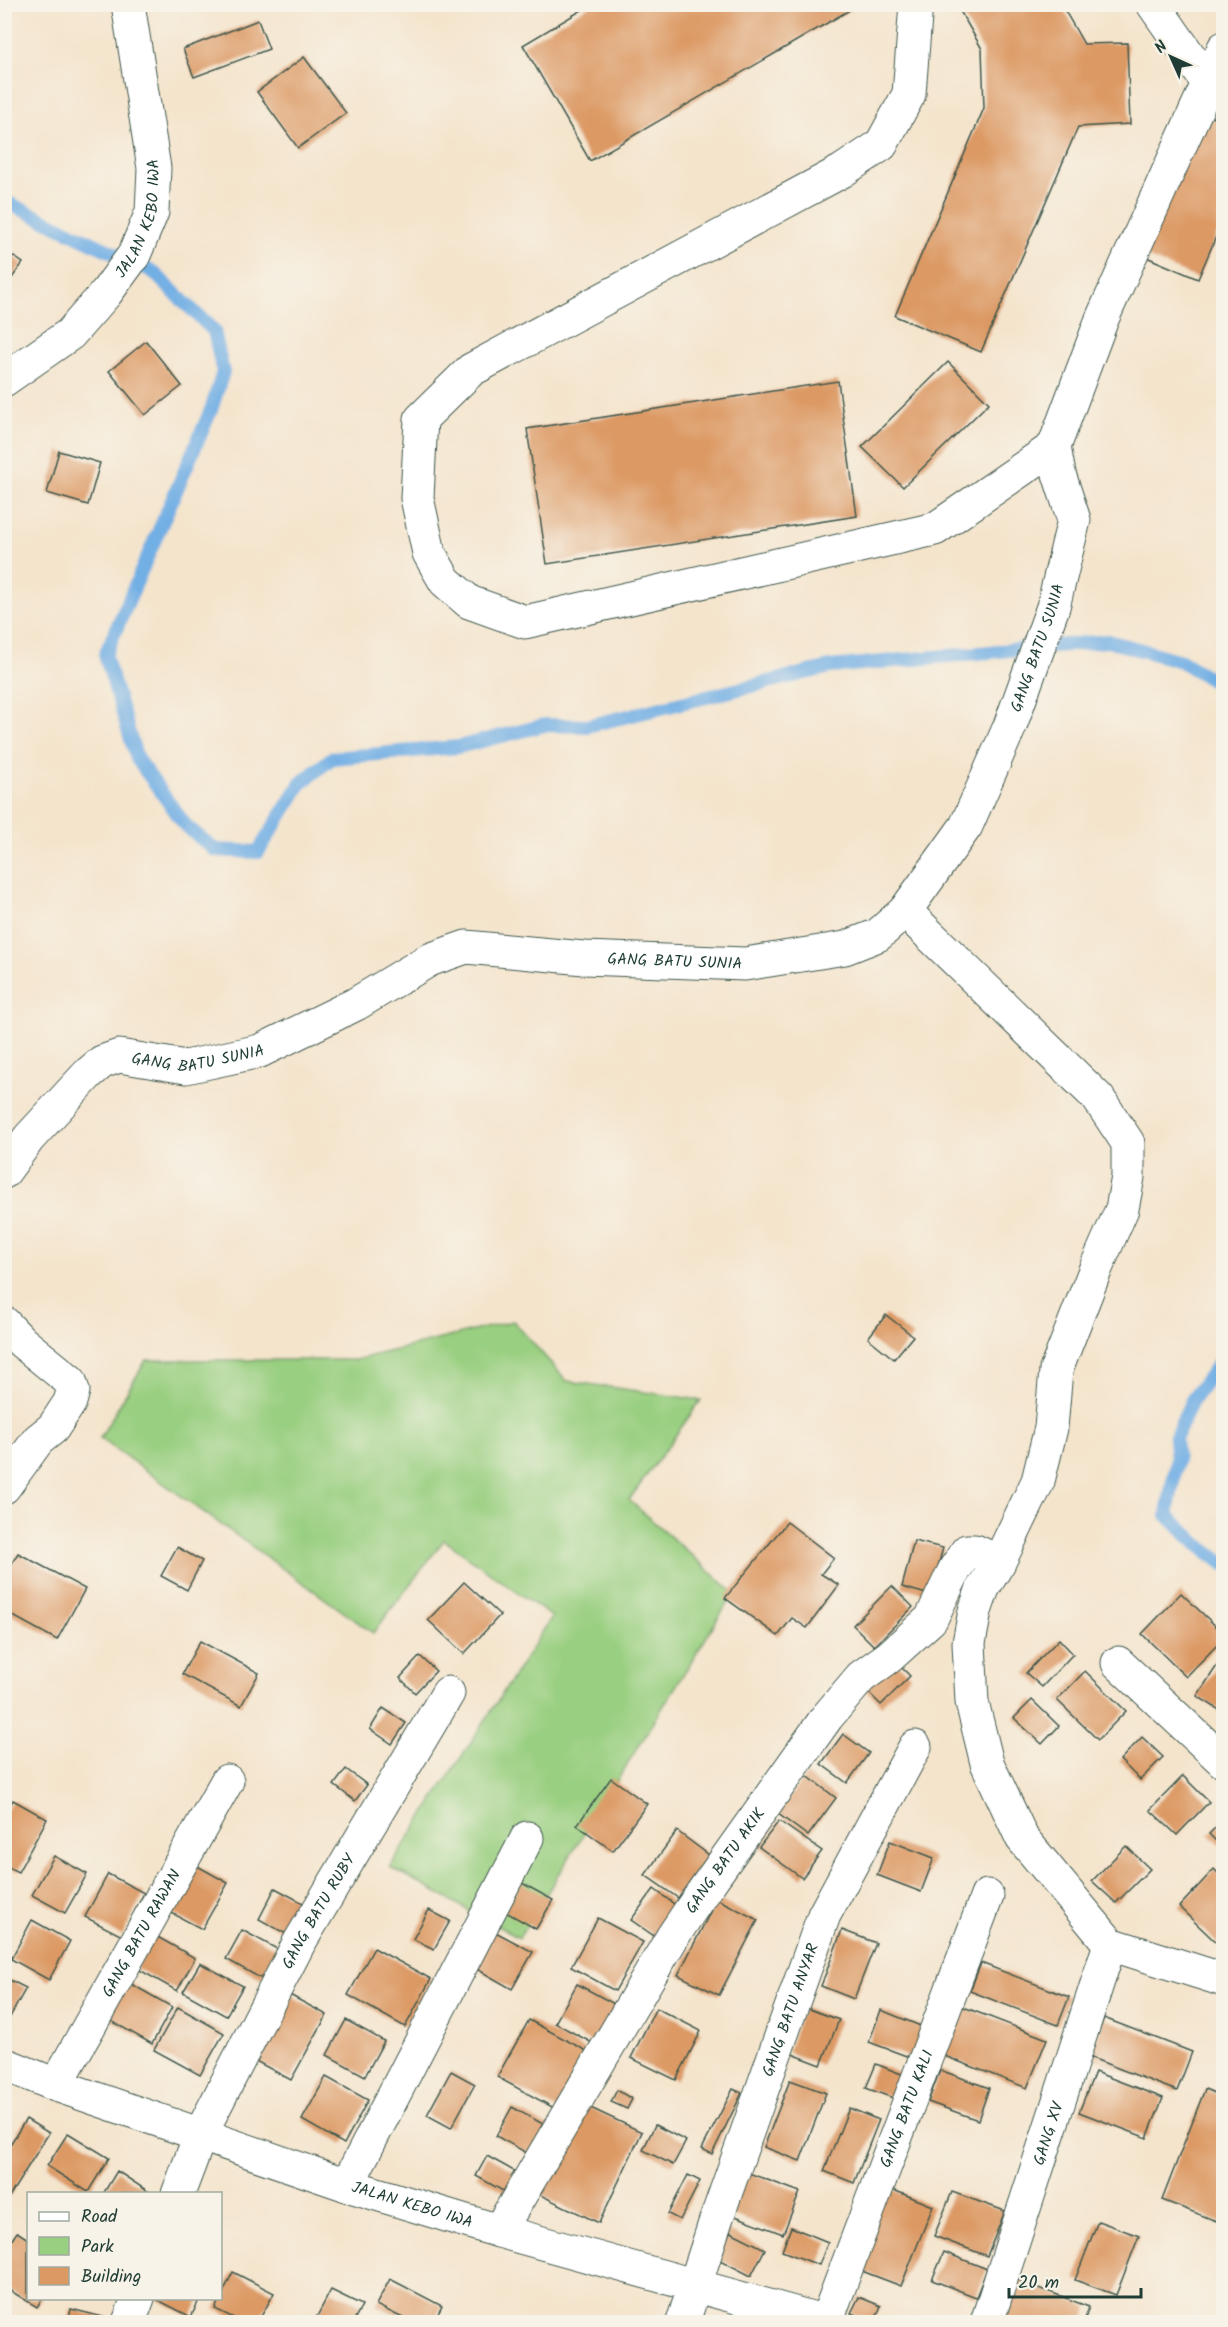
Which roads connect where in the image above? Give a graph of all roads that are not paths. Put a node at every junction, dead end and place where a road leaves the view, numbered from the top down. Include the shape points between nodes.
1 (128, 4) edge
2 (916, 4) edge
3 (1153, 4) edge
4 (1224, 48) edge
5 (1208, 83) junction
6 (9, 370) edge
7 (1054, 447) junction
8 (905, 910) junction
9 (4, 1172) edge
10 (4, 1323) edge
11 (4, 1486) edge
12 (999, 1562) junction
13 (1118, 1663) dead end
14 (448, 1693) dead end
15 (915, 1747) dead end
16 (1224, 1762) edge
17 (227, 1781) dead end
18 (528, 1838) dead end
19 (987, 1896) dead end
20 (1110, 1944) junction
21 (1224, 1980) edge
22 (4, 2064) edge
23 (56, 2085) junction
24 (201, 2133) junction
25 (347, 2185) junction
26 (178, 2192) edge
27 (499, 2230) junction
28 (696, 2284) junction
29 (137, 2300) edge
30 (129, 2322) edge
31 (683, 2322) edge
32 (826, 2322) edge
33 (987, 2322) edge

1 - 6 street, JALAN KEBO IWA via 154,168 152,212 134,255 70,334
2 - 7 street via 909,94 881,145 842,171 471,370 421,419 417,498 429,553 445,581 469,602 525,622 935,529
3 - 5 street
4 - 5 street
5 - 7 street via 1102,320
7 - 8 street, GANG BATU SUNIA via 1074,520 1053,607 1010,726 966,826
8 - 9 street, GANG BATU SUNIA via 878,935 845,948 745,964 584,958 466,947 429,960 356,1004 260,1052 186,1067 119,1056 102,1062 28,1138
8 - 12 street via 1098,1098 1128,1143 1128,1177 1122,1209 1056,1370 1051,1428 1038,1481
10 - 11 street via 70,1381 73,1391 53,1428 38,1440
12 - 20 street via 983,1588 969,1643 972,1702 987,1763 1022,1838
12 - 27 street, GANG BATU AKIK via 967,1551 931,1618 861,1677 826,1717 673,1936
13 - 16 street
14 - 24 street, GANG BATU RUBY via 299,1943
15 - 28 street, GANG BATU ANYAR via 824,1915
17 - 23 street, GANG BATU RAWAN
18 - 25 street
19 - 32 street, GANG BATU KALI
20 - 21 street
20 - 33 street, GANG XV
22 - 23 street, JALAN KEBO IWA
23 - 24 street, JALAN KEBO IWA
24 - 25 street, JALAN KEBO IWA
24 - 26 street, GANG BATU RUBY
25 - 27 street, JALAN KEBO IWA
27 - 28 street, JALAN KEBO IWA
28 - 31 street, GANG BATU ANYAR
28 - 32 street, JALAN KEBO IWA
29 - 30 street

